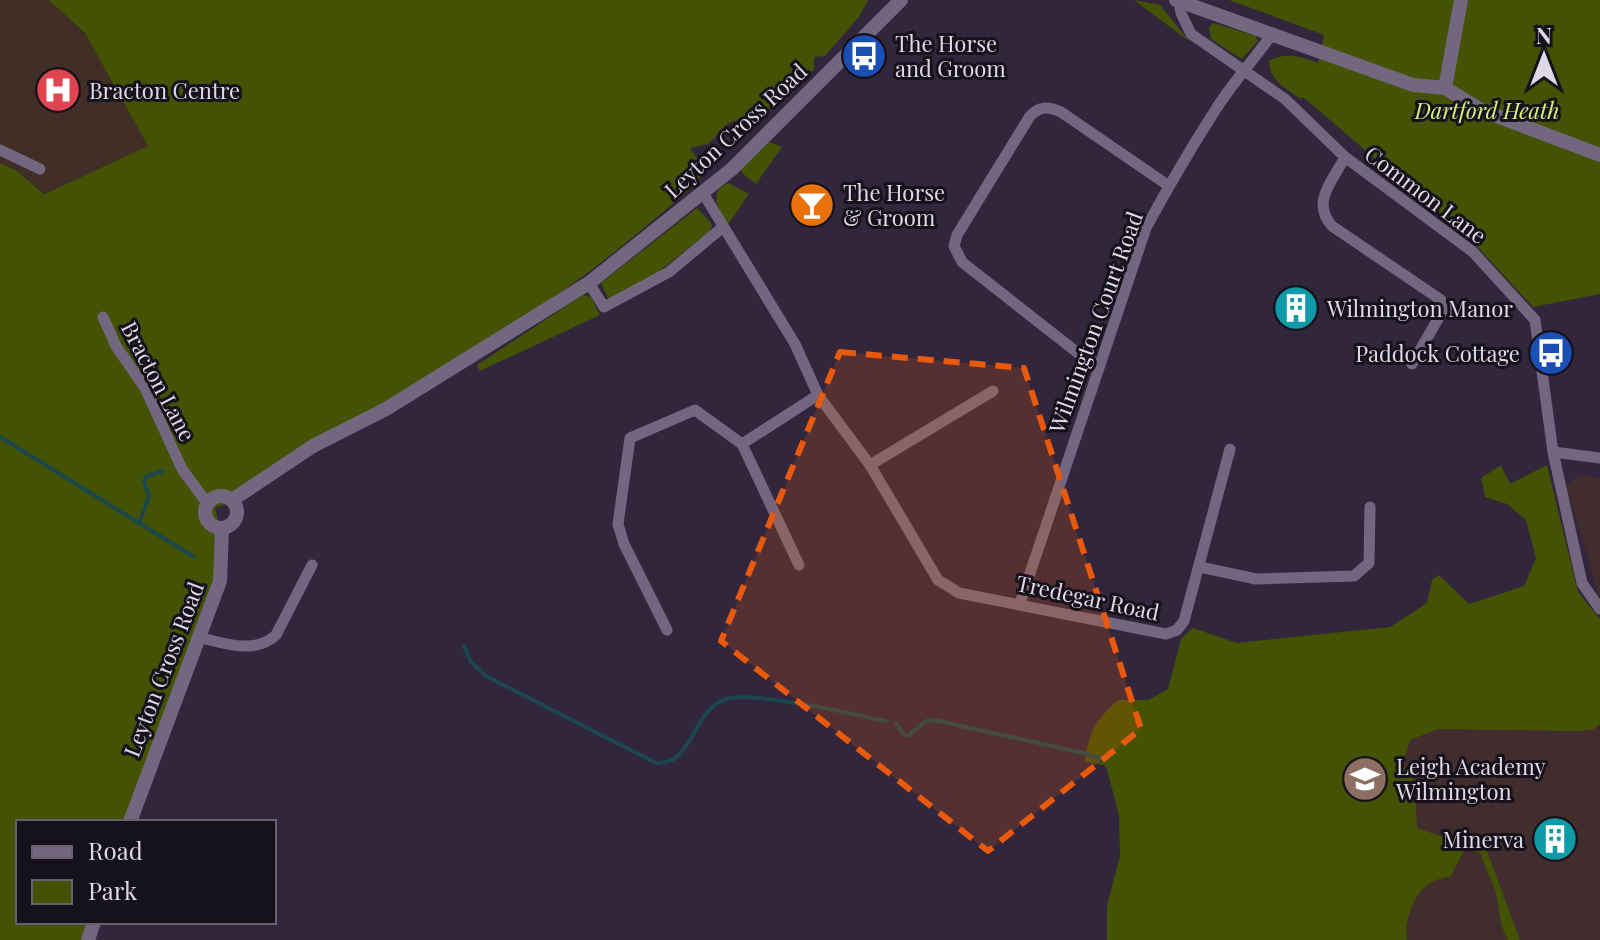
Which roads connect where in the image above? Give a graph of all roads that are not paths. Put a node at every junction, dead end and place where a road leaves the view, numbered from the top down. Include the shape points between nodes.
1 (901, 0) edge
2 (1461, 0) edge
3 (1178, 1) edge
4 (1272, 34) junction
5 (1244, 71) junction
6 (1445, 88) junction
7 (0, 150) edge
8 (1600, 155) edge
9 (1345, 157) junction
10 (40, 169) dead end
11 (1169, 186) junction
12 (703, 193) junction
13 (723, 227) junction
14 (589, 283) junction
15 (103, 317) dead end
16 (1412, 364) dead end
17 (1099, 365) junction
18 (993, 391) dead end
19 (818, 395) junction
20 (742, 444) junction
21 (1230, 449) dead end
22 (1553, 452) junction
23 (1600, 458) edge
24 (870, 465) junction
25 (232, 500) junction
26 (207, 503) junction
27 (1370, 507) dead end
28 (222, 529) junction
29 (312, 565) dead end
30 (799, 565) dead end
31 (1200, 567) junction
32 (1020, 603) junction
33 (1600, 609) edge
34 (667, 630) dead end
35 (198, 637) junction
36 (131, 820) edge

1 - 12 street, Leyton Cross Road
2 - 6 street
3 - 4 street
3 - 5 street, Common Lane via 1191,34
4 - 5 street, Wilmington Court Road
4 - 6 street via 1413,85
5 - 9 street, Common Lane via 1285,99
5 - 11 street, Wilmington Court Road
6 - 8 street via 1481,110
7 - 10 street
9 - 16 street via 1321,203 1323,215 1441,300 1442,312
9 - 22 street, Common Lane via 1473,252 1535,320
11 - 17 street, Wilmington Court Road via 1146,228
11 - 17 street via 1061,112 1042,108 1030,116 957,235 954,246 962,262
12 - 13 street, Tredegar Road
12 - 14 street, Leyton Cross Road
13 - 14 street via 669,272 604,307
13 - 19 street, Tredegar Road via 795,344
14 - 25 street, Leyton Cross Road via 421,388 313,446
15 - 26 street, Bracton Lane via 145,388 182,469
17 - 32 street, Wilmington Court Road
18 - 24 street
19 - 20 street
19 - 24 street, Tredegar Road
20 - 30 street
20 - 34 street via 695,410 630,438 618,524
21 - 31 street, Tredegar Road
22 - 23 street
22 - 33 street, Common Lane via 1582,583
24 - 32 street, Tredegar Road via 938,580 959,593
25 - 26 street, Leyton Cross Road via 218,496
25 - 28 street, Leyton Cross Road via 236,518
26 - 28 street via 207,520
27 - 31 street via 1369,563 1354,576 1256,579
28 - 35 street, Leyton Cross Road via 220,581
29 - 35 street via 268,643 250,647
31 - 32 street, Tredegar Road via 1184,621 1166,634
35 - 36 street, Leyton Cross Road

